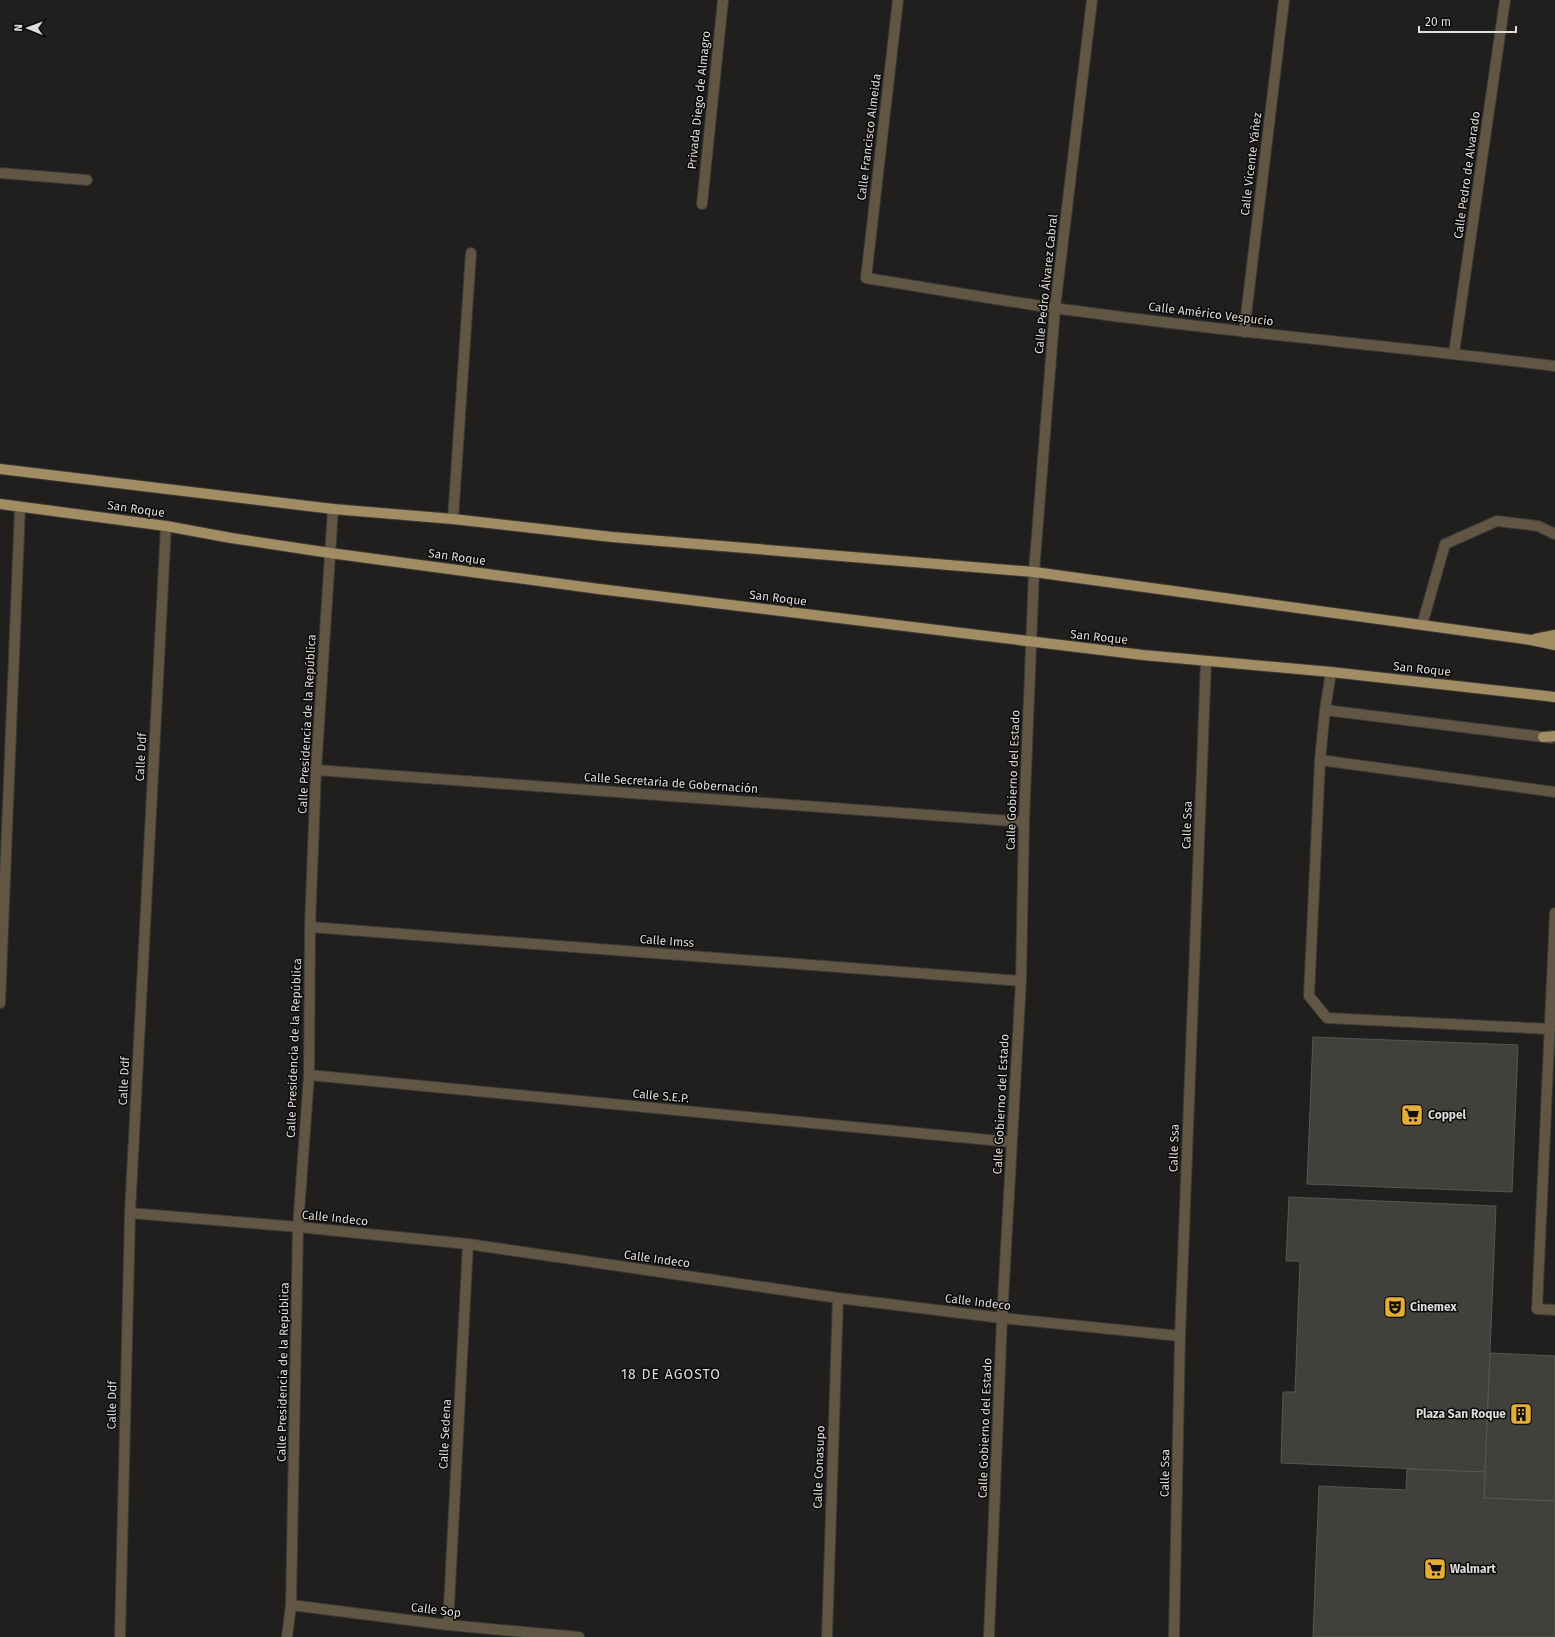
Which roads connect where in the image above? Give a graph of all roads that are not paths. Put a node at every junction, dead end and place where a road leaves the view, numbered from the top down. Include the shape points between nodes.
1 (723, 0) edge
2 (898, 0) edge
3 (1092, 0) edge
4 (1284, 0) edge
5 (1505, 0) edge
6 (0, 173) edge
7 (87, 180) dead end
8 (702, 204) dead end
9 (471, 253) dead end
10 (866, 278) joint
11 (1055, 308) junction
12 (1244, 332) junction
13 (1454, 353) junction
14 (1555, 366) edge
15 (0, 468) edge
16 (0, 504) edge
17 (20, 507) junction
18 (334, 509) junction
19 (453, 519) junction
20 (166, 526) junction
21 (1555, 534) edge
22 (330, 553) junction
23 (1034, 572) junction
24 (1422, 625) junction
25 (1555, 635) edge
26 (1531, 640) junction
27 (1031, 642) junction
28 (1555, 645) edge
29 (1206, 661) junction
30 (1331, 672) junction
31 (1555, 697) edge
32 (1325, 710) junction
33 (1543, 737) joint
34 (1555, 737) edge
35 (1320, 760) junction
36 (316, 770) junction
37 (1555, 792) edge
38 (1024, 822) junction
39 (1555, 913) edge
40 (310, 927) junction
41 (1021, 981) junction
42 (0, 1002) edge
43 (1550, 1029) junction
44 (309, 1075) junction
45 (1551, 1079) edge
46 (1011, 1142) junction
47 (130, 1213) junction
48 (298, 1227) junction
49 (468, 1244) junction
50 (838, 1298) junction
51 (1555, 1310) edge
52 (1002, 1318) junction
53 (1180, 1336) junction
54 (291, 1605) junction
55 (448, 1625) junction
56 (120, 1637) edge
57 (287, 1637) edge
58 (579, 1637) edge
59 (827, 1637) edge
60 (989, 1637) edge
61 (1174, 1637) edge

1 - 8 street, Privada Diego de Almagro
2 - 10 street, Calle Francisco Almeida
3 - 11 street, Calle Pedro Álvarez Cabral
4 - 12 street, Calle Vicente Yáñez
5 - 13 street, Calle Pedro de Alvarado
6 - 7 street
9 - 19 street
10 - 11 street, Calle Américo Vespucio
11 - 12 street, Calle Américo Vespucio
11 - 23 street, Calle Pedro Álvarez Cabral
12 - 13 street, Calle Américo Vespucio
13 - 14 street, Calle Américo Vespucio
15 - 18 main road, San Roque
16 - 17 main road, San Roque
17 - 20 main road, San Roque
17 - 42 street
18 - 19 main road, San Roque
18 - 22 street, Calle Presidencia de la República
19 - 23 main road, San Roque via 612,537
20 - 22 main road, San Roque
20 - 47 street, Calle Ddf
21 - 24 street via 1538,526 1497,521 1445,544
22 - 27 main road, San Roque
22 - 36 street, Calle Presidencia de la República
23 - 24 main road, San Roque
23 - 27 street, Calle Gobierno del Estado
24 - 26 main road, San Roque
25 - 26 main road
26 - 28 main road, San Roque
27 - 29 main road, San Roque
27 - 38 street, Calle Gobierno del Estado
29 - 30 main road, San Roque
29 - 53 street, Calle Ssa
30 - 31 main road, San Roque
30 - 32 street
32 - 33 street
32 - 35 street
33 - 34 main road
35 - 37 street
35 - 43 street via 1308,996 1328,1018
36 - 38 street, Calle Secretaria de Gobernación
36 - 40 street, Calle Presidencia de la República
38 - 41 street, Calle Gobierno del Estado
39 - 43 street
40 - 41 street, Calle Imss
40 - 44 street, Calle Presidencia de la República
41 - 46 street, Calle Gobierno del Estado
43 - 45 street
44 - 46 street, Calle S.E.P.
44 - 48 street, Calle Presidencia de la República
45 - 51 street via 1537,1309
46 - 52 street, Calle Gobierno del Estado
47 - 48 street, Calle Indeco
47 - 56 street, Calle Ddf
48 - 49 street, Calle Indeco
48 - 54 street, Calle Presidencia de la República
49 - 50 street, Calle Indeco
49 - 55 street, Calle Sedena
50 - 52 street, Calle Indeco
50 - 59 street, Calle Conasupo
52 - 53 street, Calle Indeco
52 - 60 street, Calle Gobierno del Estado
53 - 61 street, Calle Ssa
54 - 55 street, Calle Sop
54 - 57 street, Calle Presidencia de la República
55 - 58 street, Calle Sop

